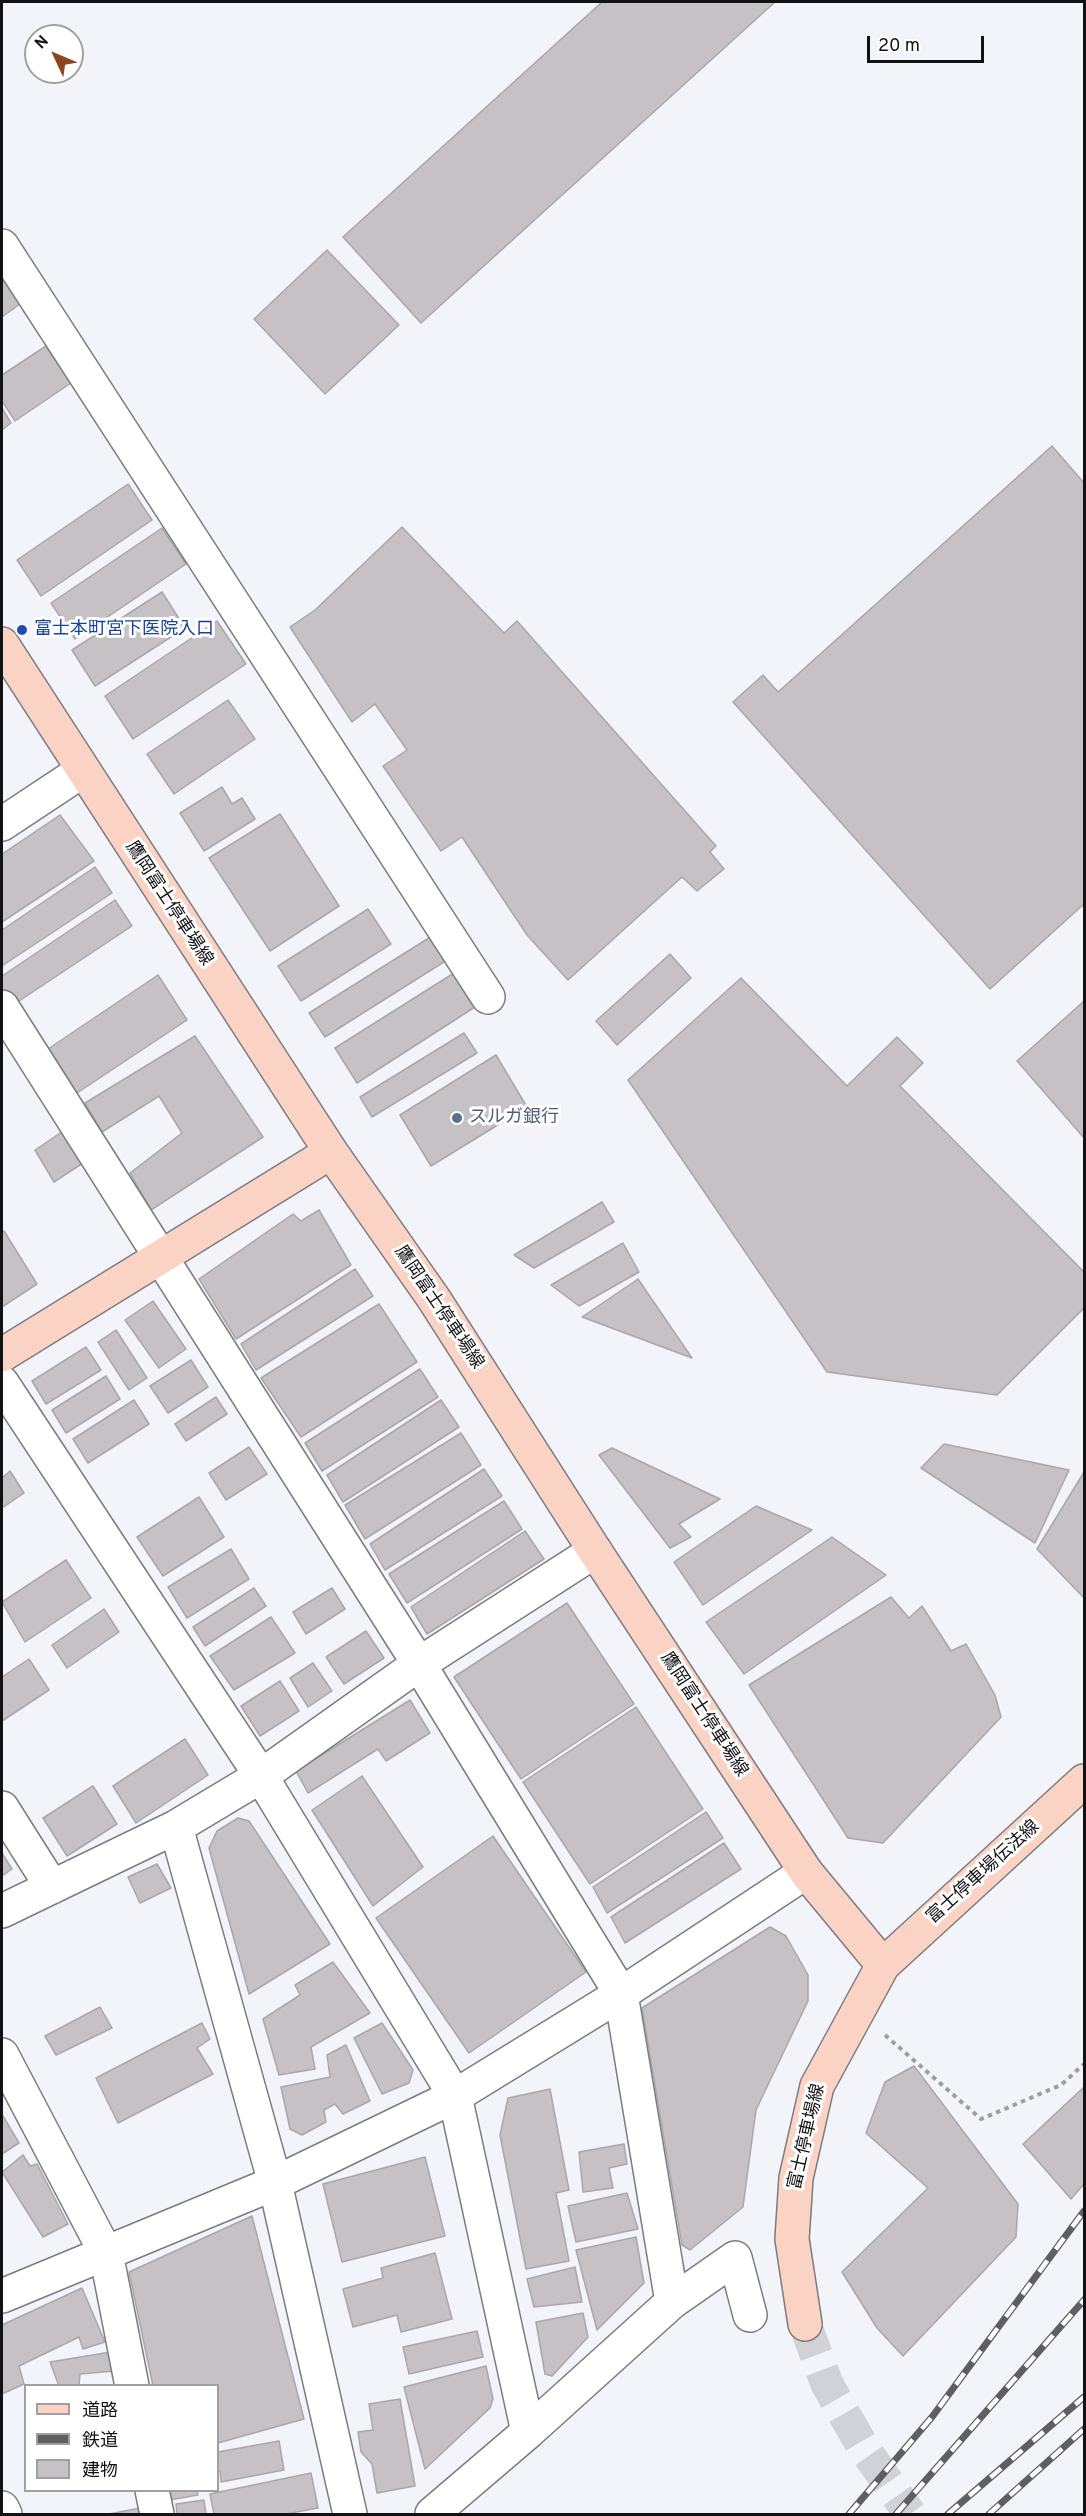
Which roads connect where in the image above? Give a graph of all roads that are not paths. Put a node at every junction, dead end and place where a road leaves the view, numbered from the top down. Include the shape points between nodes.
1 (2, 246) edge
2 (2, 644) edge
3 (82, 771) junction
4 (2, 824) edge
5 (488, 997) dead end
6 (2, 1007) edge
7 (331, 1152) junction
8 (162, 1256) junction
9 (2, 1355) edge
10 (2, 1383) edge
11 (594, 1551) junction
12 (419, 1664) junction
13 (261, 1776) junction
14 (1084, 1781) edge
15 (2, 1808) edge
16 (176, 1827) junction
17 (806, 1872) junction
18 (52, 1887) junction
19 (2, 1911) edge
20 (883, 1965) junction
21 (621, 1994) junction
22 (2, 2055) edge
23 (455, 2096) junction
24 (275, 2183) junction
25 (106, 2253) junction
26 (2, 2296) edge
27 (672, 2302) junction
28 (750, 2315) dead end
29 (805, 2324) tunnel mouth
30 (132, 2384) edge
31 (528, 2432) junction
32 (152, 2492) edge
33 (2, 2508) edge
34 (5, 2514) edge
35 (157, 2514) edge
36 (350, 2514) edge
37 (432, 2514) edge

1 - 5 street
2 - 3 main road, 鷹岡富士停車場線
3 - 4 street
3 - 7 main road, 鷹岡富士停車場線
6 - 8 street
7 - 8 main road
7 - 11 main road, 鷹岡富士停車場線 via 434,1299
8 - 9 main road
8 - 12 street
10 - 13 street
11 - 12 street
11 - 17 main road, 鷹岡富士停車場線
12 - 13 street
12 - 21 street
13 - 16 street
13 - 23 street
14 - 20 main road, 富士停車場伝法線
15 - 18 street
16 - 18 street
16 - 24 street
17 - 20 main road, 鷹岡富士停車場線
17 - 21 street
18 - 19 street
20 - 29 main road, 富士停車場線 via 817,2086 796,2178 792,2239
21 - 23 street
21 - 27 street
22 - 25 street
23 - 24 street
23 - 31 street
24 - 25 street
24 - 36 street
25 - 26 street
25 - 30 street
27 - 28 street via 735,2258
27 - 31 street
31 - 37 street
32 - 35 street
33 - 34 street

